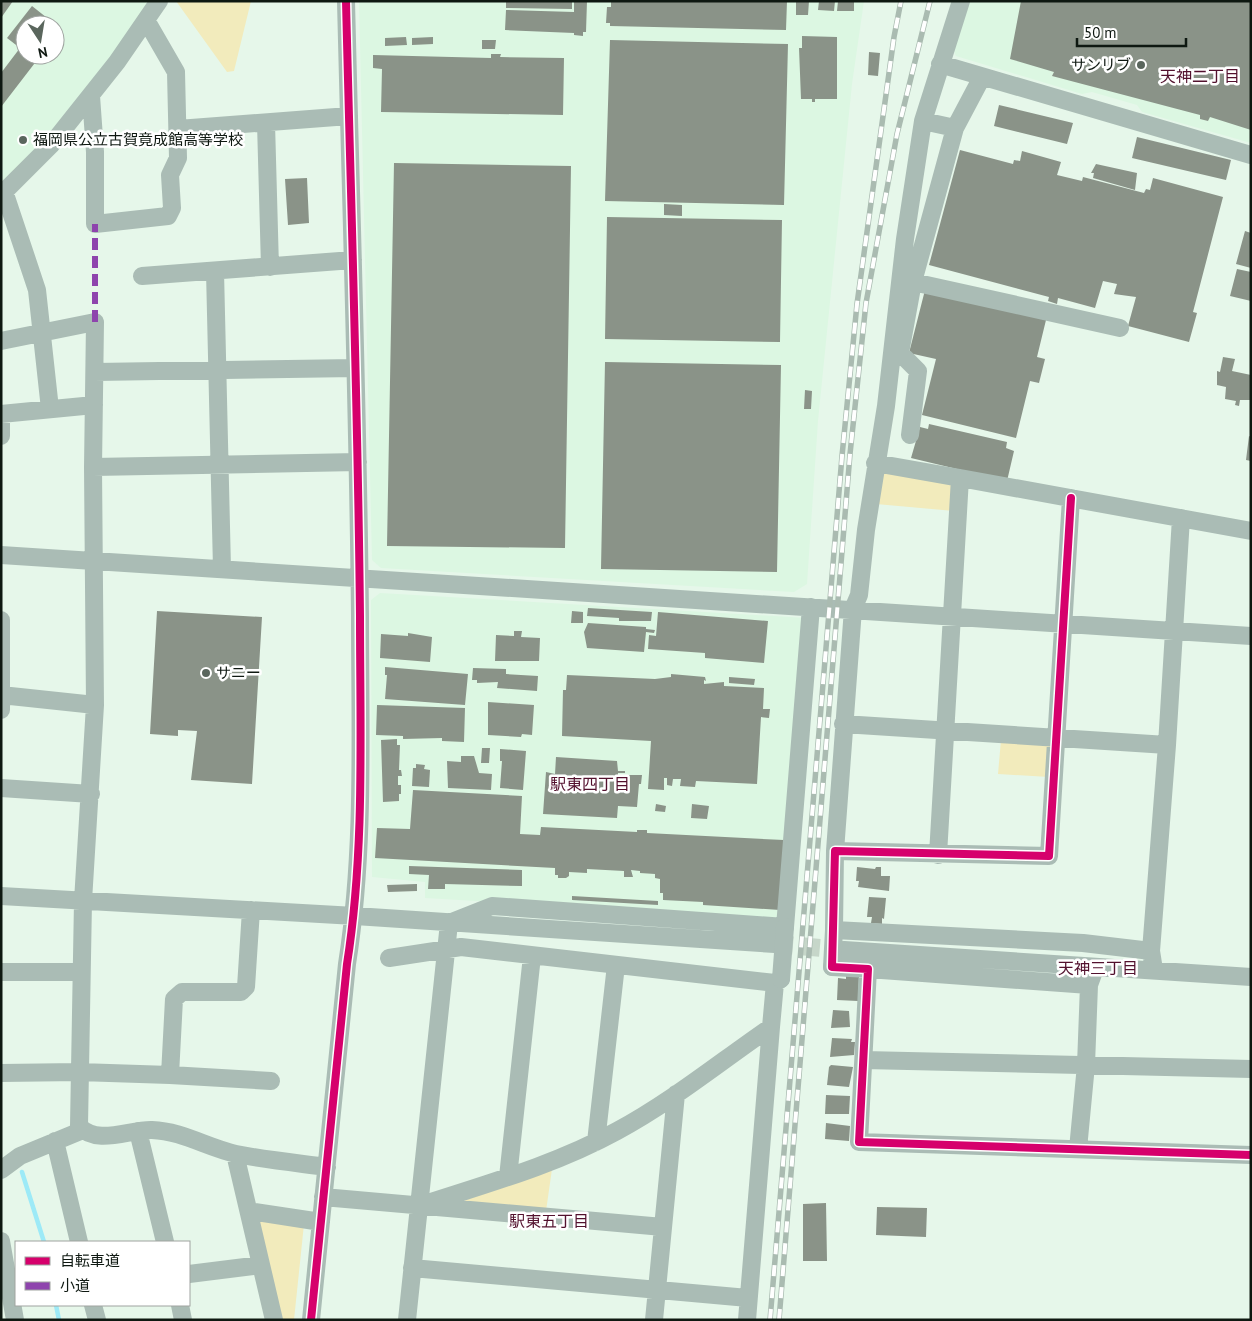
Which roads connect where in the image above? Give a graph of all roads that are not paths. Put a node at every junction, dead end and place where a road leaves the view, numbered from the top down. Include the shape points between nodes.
1 (159, 1) edge
2 (346, 1) edge
3 (961, 1) edge
4 (146, 20) junction
5 (940, 64) junction
6 (982, 76) junction
7 (91, 96) junction
8 (349, 116) junction
9 (923, 121) junction
10 (266, 123) junction
11 (955, 128) junction
12 (178, 129) junction
13 (1251, 155) edge
14 (3, 195) edge
15 (353, 260) junction
16 (270, 267) junction
17 (215, 271) junction
18 (142, 276) dead end
19 (913, 282) junction
20 (1120, 328) dead end
21 (43, 332) junction
22 (1, 341) edge
23 (355, 368) junction
24 (218, 370) junction
25 (96, 372) junction
26 (94, 405) junction
27 (50, 410) junction
28 (1, 414) edge
29 (910, 435) dead end
30 (1, 436) edge
31 (358, 462) junction
32 (875, 464) junction
33 (220, 465) junction
34 (93, 468) junction
35 (960, 478) junction
36 (1071, 498) junction
37 (1181, 518) junction
38 (1251, 531) edge
39 (1, 555) edge
40 (93, 560) junction
41 (222, 569) junction
42 (359, 580) junction
43 (811, 606) junction
44 (853, 609) junction
45 (951, 616) junction
46 (1, 620) edge
47 (1064, 624) junction
48 (1175, 631) junction
49 (1251, 636) edge
50 (2, 700) edge
51 (95, 705) junction
52 (843, 724) junction
53 (946, 730) junction
54 (1057, 738) junction
55 (1167, 744) junction
56 (1, 788) edge
57 (90, 794) junction
58 (835, 851) junction
59 (938, 855) junction
60 (1, 896) edge
61 (83, 901) junction
62 (251, 910) junction
63 (355, 916) junction
64 (449, 923) junction
65 (785, 927) junction
66 (834, 930) junction
67 (775, 944) tunnel mouth
68 (447, 950) junction
69 (844, 950) tunnel mouth
70 (1151, 951) junction
71 (532, 956) junction
72 (389, 958) dead end
73 (616, 965) junction
74 (1095, 966) junction
75 (868, 969) junction
76 (1154, 970) junction
77 (1, 972) edge
78 (80, 972) junction
79 (1251, 977) edge
80 (778, 981) junction
81 (1089, 985) junction
82 (770, 1027) junction
83 (864, 1060) junction
84 (1086, 1065) junction
85 (1251, 1069) edge
86 (78, 1072) junction
87 (1, 1073) edge
88 (170, 1075) junction
89 (271, 1081) dead end
90 (676, 1094) junction
91 (82, 1130) junction
92 (138, 1131) junction
93 (55, 1141) junction
94 (596, 1142) junction
95 (1078, 1149) junction
96 (235, 1154) junction
97 (1251, 1155) edge
98 (327, 1167) junction
99 (1, 1170) edge
100 (508, 1177) junction
101 (324, 1197) junction
102 (419, 1206) junction
103 (249, 1211) junction
104 (321, 1222) junction
105 (663, 1227) junction
106 (78, 1241) edge
107 (165, 1241) edge
108 (2, 1250) edge
109 (260, 1265) junction
110 (412, 1268) junction
111 (190, 1274) edge
112 (657, 1290) junction
113 (748, 1298) junction
114 (93, 1306) edge
115 (180, 1306) edge
116 (15, 1320) edge
117 (97, 1320) edge
118 (183, 1320) edge
119 (274, 1320) edge
120 (311, 1320) edge
121 (407, 1320) edge
122 (654, 1320) edge
123 (748, 1320) edge

1 - 4 street
2 - 8 street
3 - 5 street
4 - 7 street
4 - 12 street via 176,72
5 - 6 street
5 - 9 street
6 - 11 street
6 - 13 street
7 - 12 street via 95,224 168,216 172,208 170,174 178,158
7 - 14 street via 51,146
8 - 10 street
8 - 15 street
9 - 11 street
9 - 32 street via 905,239 886,406
10 - 12 street
10 - 16 street
11 - 19 street
14 - 21 street via 37,290
15 - 16 street
15 - 23 street
16 - 17 street
17 - 18 street
17 - 24 street
19 - 20 street
19 - 29 street via 900,353 918,371
21 - 22 street
21 - 25 street via 95,322
21 - 27 street
23 - 24 street
23 - 31 street
24 - 25 street
24 - 33 street
25 - 26 street
26 - 27 street
26 - 34 street
27 - 28 street
28 - 30 street
31 - 33 street
31 - 42 street
32 - 35 street
32 - 44 street via 860,595
33 - 34 street
33 - 41 street
34 - 40 street
35 - 36 street
35 - 45 street
36 - 37 street
36 - 47 street
37 - 38 street
37 - 48 street
39 - 40 street
40 - 41 street
40 - 51 street
41 - 42 street
42 - 43 street
42 - 63 street via 360,752
43 - 44 street
43 - 65 street
44 - 45 street
44 - 52 street
45 - 47 street
45 - 53 street
46 - 50 street
47 - 48 street
47 - 54 street
48 - 49 street
48 - 55 street
50 - 51 street
51 - 57 street
52 - 53 street
52 - 58 street
53 - 54 street
53 - 59 street
54 - 55 street
54 - 59 street via 1049,856
55 - 70 street
56 - 57 street
57 - 61 street
58 - 59 street
58 - 66 street
60 - 61 street
61 - 62 street
61 - 78 street
62 - 63 street
62 - 88 street via 246,987 241,992 182,992 174,999
63 - 64 street
63 - 98 street via 347,964
64 - 65 street via 492,906
64 - 67 street
64 - 68 street
65 - 80 street, bridge
66 - 70 street via 1083,943
66 - 75 street, bridge via 832,967
68 - 71 street via 461,947
68 - 72 street
68 - 102 street
69 - 74 street
70 - 76 street
71 - 73 street
71 - 100 street
73 - 80 street
73 - 94 street
74 - 76 street
74 - 81 street
75 - 81 street
75 - 83 street
76 - 79 street
77 - 78 street
78 - 86 street
80 - 82 street
81 - 84 street
82 - 90 street
82 - 113 street
83 - 84 street
83 - 95 street via 859,1142
84 - 85 street
84 - 95 street
86 - 87 street
86 - 88 street
86 - 91 street via 77,1120
88 - 89 street
90 - 94 street
90 - 105 street
91 - 92 street via 113,1136
91 - 93 street
92 - 96 street via 169,1132
92 - 107 street
93 - 99 street via 20,1156
93 - 106 street
94 - 100 street
95 - 97 street
96 - 98 street
96 - 103 street
98 - 101 street
100 - 102 street
101 - 102 street
101 - 104 street
102 - 105 street
102 - 110 street
103 - 104 street
103 - 109 street
104 - 120 street
105 - 112 street
108 - 116 street
109 - 111 street
109 - 119 street
110 - 112 street
110 - 121 street
112 - 113 street
112 - 122 street
113 - 123 street
114 - 117 street
115 - 118 street

